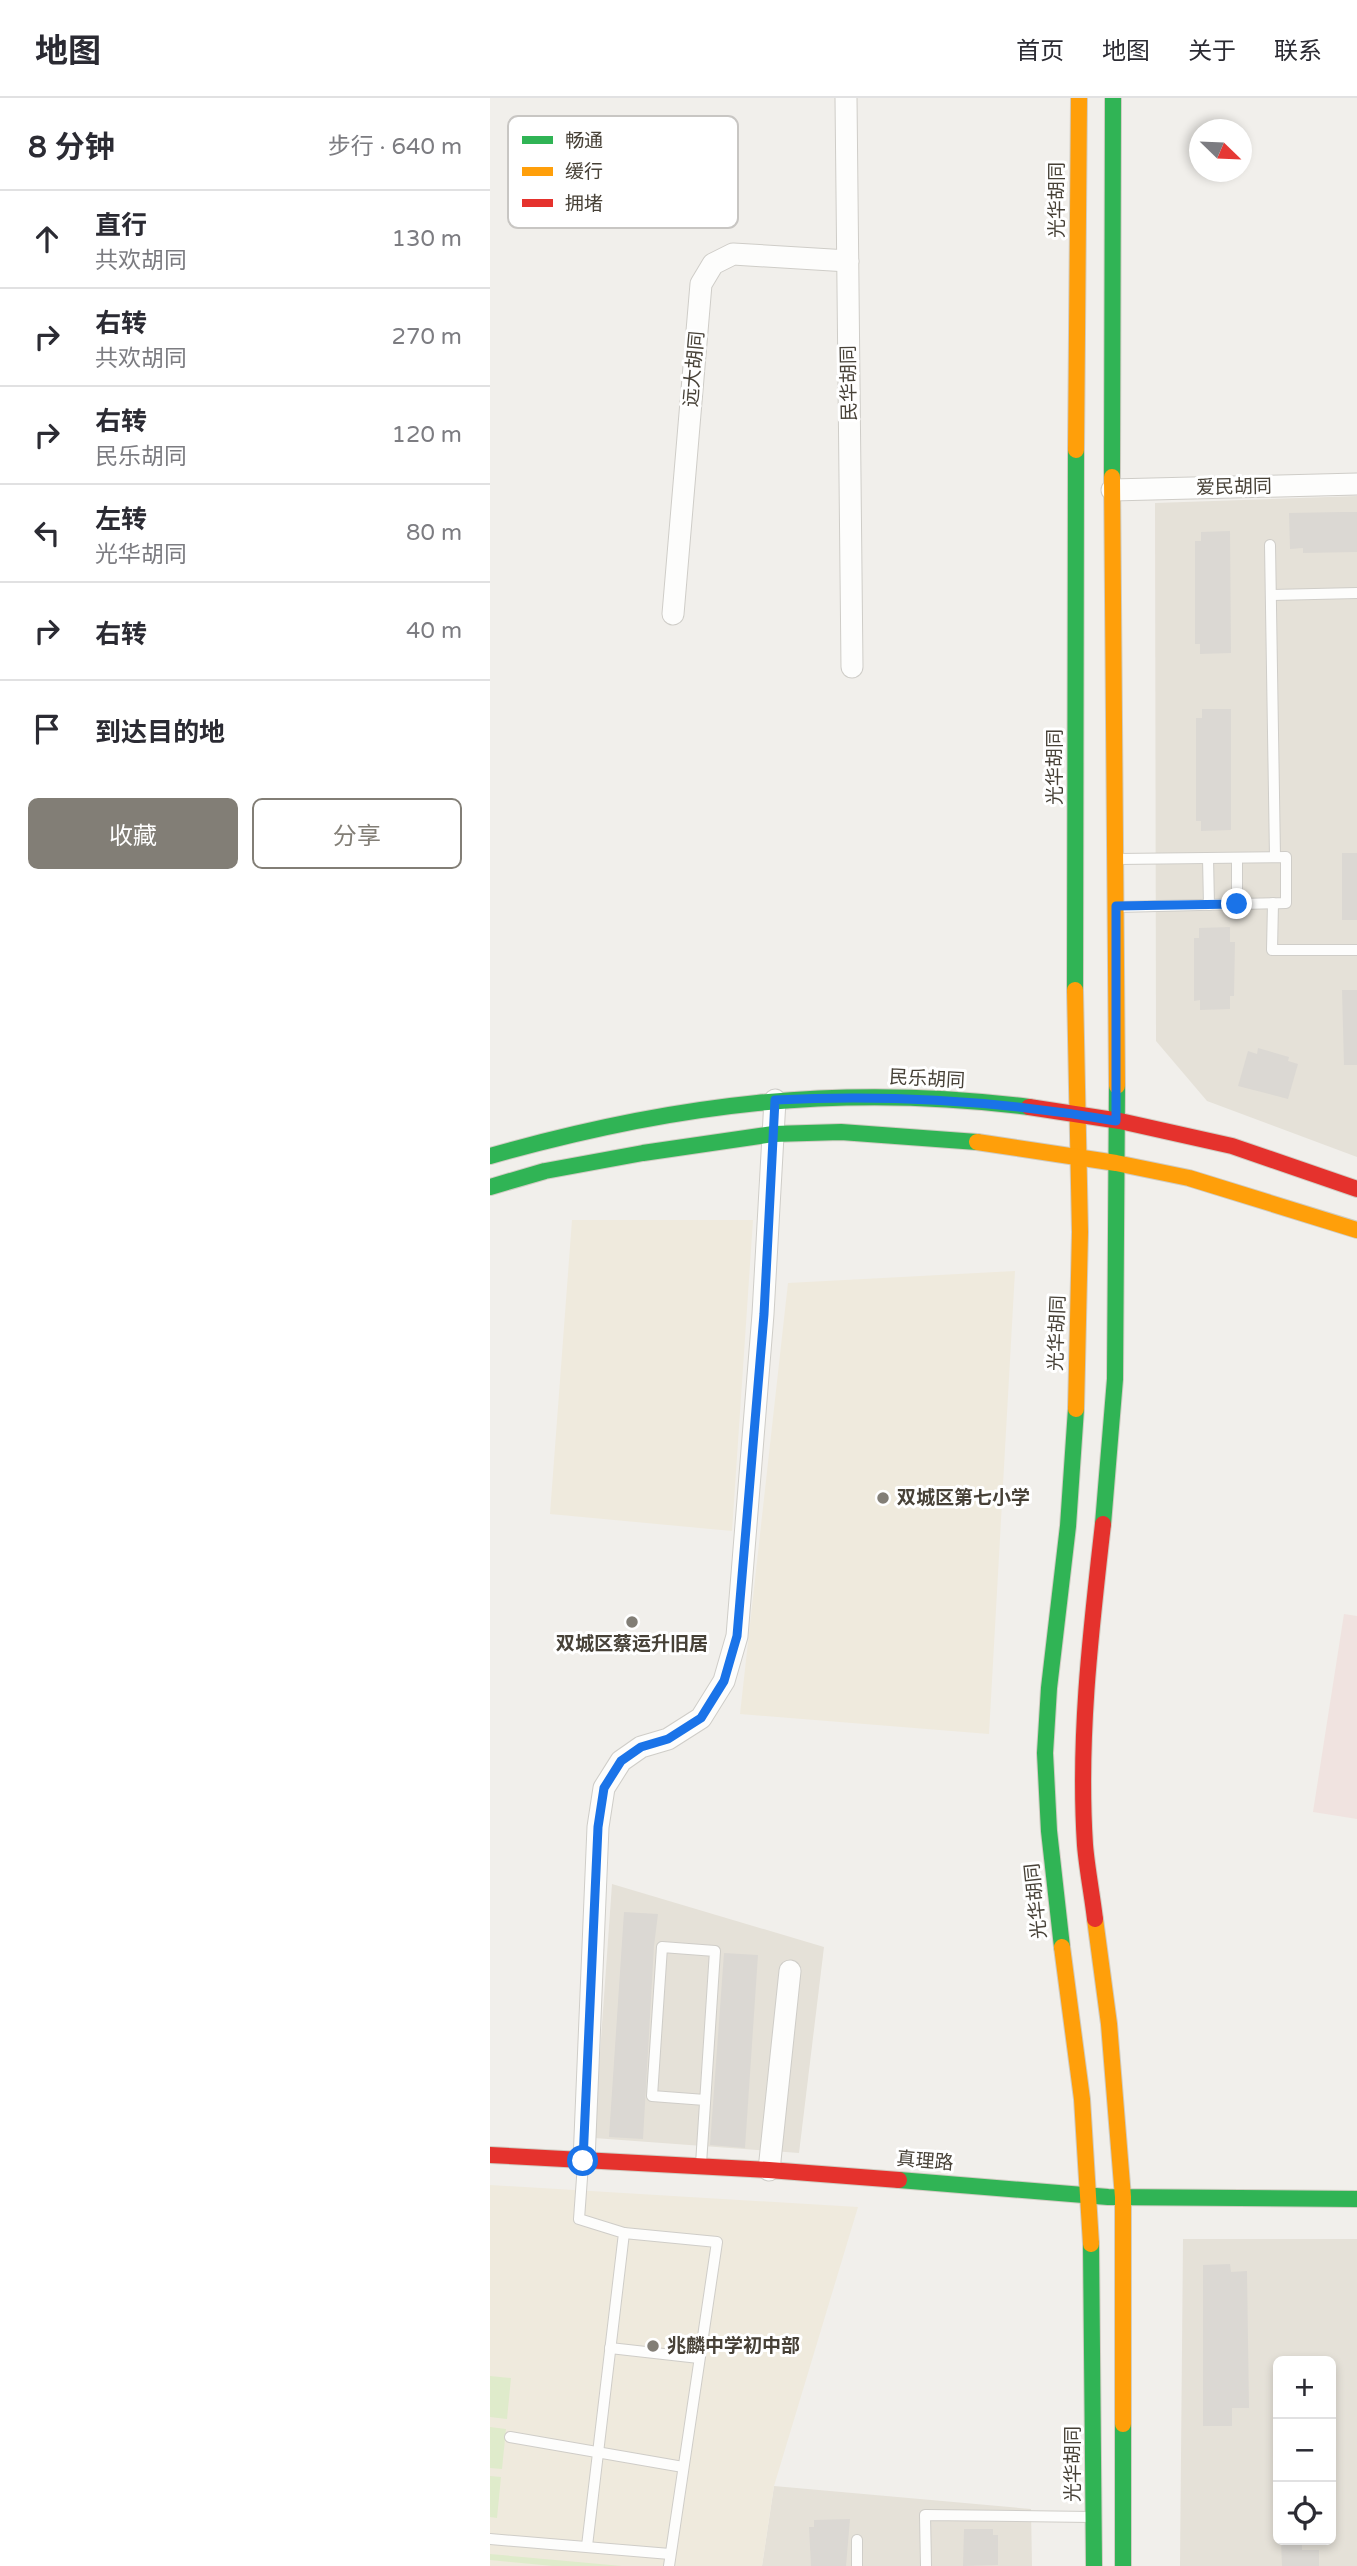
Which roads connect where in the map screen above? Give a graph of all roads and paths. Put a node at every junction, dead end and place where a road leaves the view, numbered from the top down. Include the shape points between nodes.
1 (846, 98) edge
2 (1079, 98) edge
3 (1113, 98) edge
4 (848, 261) junction
5 (1357, 484) edge
6 (1112, 490) junction
7 (1270, 545) dead end
8 (1357, 593) edge
9 (1272, 595) junction
10 (673, 614) dead end
11 (852, 667) dead end
12 (1275, 857) junction
13 (1208, 858) junction
14 (1237, 858) junction
15 (1116, 859) junction
16 (1273, 903) junction
17 (1237, 904) junction
18 (1209, 905) junction
19 (1116, 906) junction
20 (1357, 950) edge
21 (775, 1100) junction
22 (1079, 1114) junction
23 (1116, 1121) junction
24 (773, 1134) junction
25 (490, 1156) edge
26 (1080, 1157) junction
27 (1116, 1163) junction
28 (490, 1187) edge
29 (1357, 1189) edge
30 (1357, 1230) edge
31 (790, 1971) dead end
32 (705, 2100) junction
33 (490, 2155) edge
34 (583, 2161) junction
35 (701, 2167) junction
36 (769, 2170) junction
37 (1088, 2195) junction
38 (1123, 2197) junction
39 (1357, 2199) edge
40 (624, 2232) junction
41 (610, 2348) junction
42 (699, 2358) junction
43 (510, 2437) dead end
44 (598, 2453) junction
45 (683, 2466) junction
46 (1094, 2517) junction
47 (490, 2539) edge
48 (857, 2540) dead end
49 (587, 2546) junction
50 (670, 2560) edge
51 (857, 2566) edge
52 (926, 2566) edge
53 (1094, 2566) edge
54 (1123, 2566) edge

1 - 4 street, 民华胡同
2 - 22 main road, 光华胡同 via 1075,1003
3 - 6 main road
4 - 10 street, 远大胡同 via 733,254 713,264 701,284
4 - 11 street, 民华胡同
5 - 6 street, 爱民胡同
6 - 15 main road
7 - 9 lane
8 - 9 lane
9 - 12 lane
12 - 14 lane
12 - 16 lane via 1286,857 1286,903
13 - 14 lane
13 - 15 lane
13 - 18 lane
14 - 17 lane
15 - 19 main road
16 - 17 lane
16 - 20 lane via 1272,950
17 - 18 lane
18 - 19 lane
19 - 23 main road
21 - 22 main road, 民乐胡同 via 844,1096 945,1099
21 - 24 street
21 - 25 main road, 民乐胡同 via 639,1119
22 - 23 main road, 民乐胡同
22 - 26 main road, 光华胡同
23 - 27 main road
23 - 29 main road, 民乐胡同 via 1232,1146
24 - 26 main road via 936,1137
24 - 28 main road via 545,1171
24 - 34 street via 764,1314 737,1636 724,1681 701,1718 621,1761 604,1788 598,1827
26 - 27 main road
26 - 37 main road, 光华胡同 via 1076,1397 1068,1528 1048,1684 1046,1783
27 - 30 main road via 1189,1178
27 - 38 main road via 1115,1379 1083,1749 1085,1846 1109,2024
31 - 36 street
32 - 32 lane via 715,1951 662,1947 652,2096
32 - 35 lane
33 - 34 main road, 真理路
34 - 35 main road, 真理路
34 - 40 lane via 579,2219
35 - 36 main road, 真理路
36 - 37 main road, 真理路
37 - 38 main road, 真理路
37 - 46 main road, 光华胡同 via 1093,2273
38 - 39 main road, 真理路
38 - 54 main road
40 - 41 lane
40 - 42 lane via 717,2242
41 - 42 lane
41 - 44 lane
42 - 45 lane
43 - 44 lane
44 - 45 lane
44 - 49 lane
45 - 50 lane
46 - 52 lane via 925,2515
46 - 53 main road, 光华胡同
47 - 49 lane
48 - 51 lane
49 - 50 lane

